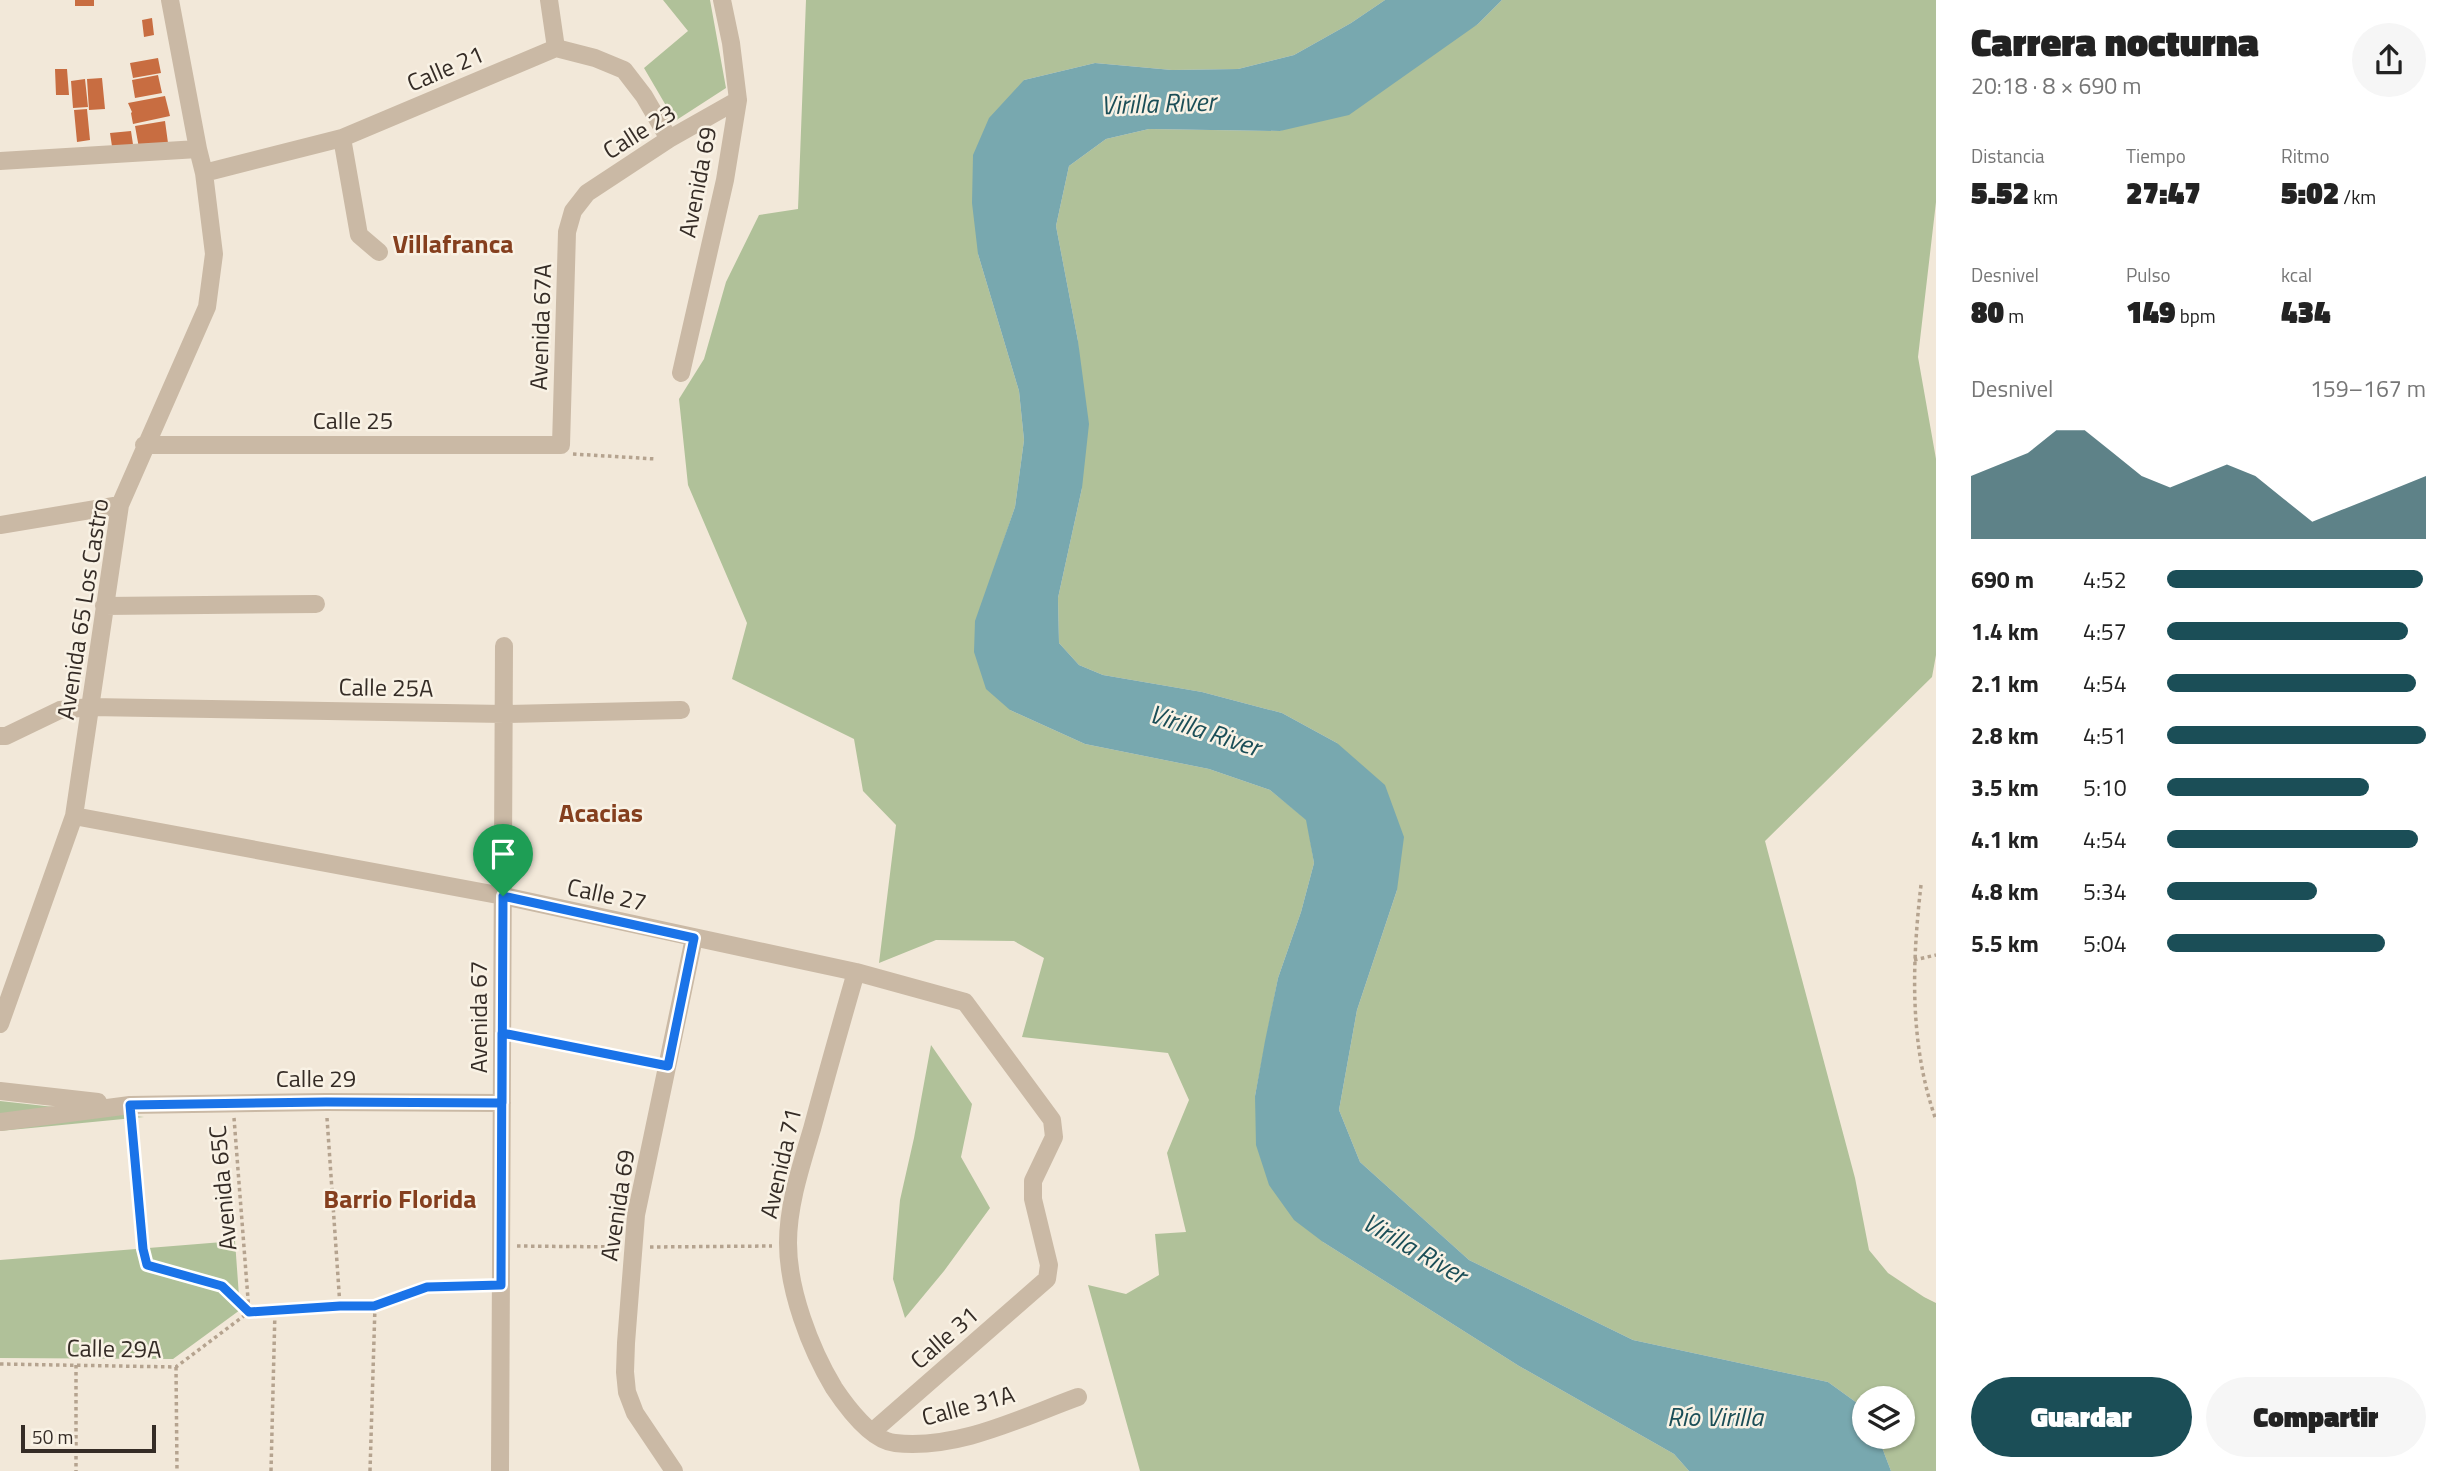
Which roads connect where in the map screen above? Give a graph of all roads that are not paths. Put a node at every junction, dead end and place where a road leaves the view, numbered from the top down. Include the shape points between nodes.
1 (170, 0) edge
2 (548, 0) edge
3 (722, 0) edge
4 (556, 48) junction
5 (738, 100) junction
6 (342, 138) junction
7 (669, 139) junction
8 (198, 149) junction
9 (0, 161) edge
10 (204, 173) junction
11 (573, 211) joint
12 (379, 252) dead end
13 (681, 373) dead end
14 (144, 445) junction
15 (561, 445) joint
16 (120, 505) junction
17 (0, 525) edge
18 (316, 604) dead end
19 (104, 606) junction
20 (504, 646) dead end
21 (90, 707) junction
22 (681, 710) dead end
23 (504, 713) junction
24 (0, 736) edge
25 (74, 816) junction
26 (503, 896) junction
27 (694, 938) junction
28 (856, 971) junction
29 (0, 1024) edge
30 (0, 1091) edge
31 (502, 1103) junction
32 (130, 1105) junction
33 (0, 1122) edge
34 (1048, 1279) joint
35 (1077, 1397) dead end
36 (872, 1432) junction
37 (500, 1471) edge
38 (674, 1471) edge

1 - 8 street, Avenida 65 Los Castro
2 - 4 street
3 - 5 street, Avenida 69
4 - 6 street, Calle 21
4 - 7 street via 624,71
5 - 7 street, Calle 23
5 - 13 street, Avenida 69 via 725,180
6 - 10 street, Calle 21
6 - 12 street via 359,235
7 - 11 street, Calle 23 via 587,193
8 - 9 street
8 - 10 street, Avenida 65 Los Castro
10 - 14 street, Avenida 65 Los Castro via 214,254 207,307
11 - 15 street, Avenida 67A via 567,232
14 - 15 street, Calle 25
14 - 16 street, Avenida 65 Los Castro
16 - 17 street
16 - 19 street, Avenida 65 Los Castro
18 - 19 street
19 - 21 street, Avenida 65 Los Castro
20 - 23 street, Avenida 67
21 - 23 street, Calle 25A
21 - 24 street, Calle 25A via 60,710
21 - 25 street, Avenida 65 Los Castro
22 - 23 street, Calle 25A
23 - 26 street, Avenida 67
25 - 26 street, Calle 27
25 - 29 street, Avenida 65 Los Castro
26 - 27 street, Calle 27
26 - 31 street, Avenida 67
27 - 28 street, Calle 27
27 - 38 street, Avenida 69 via 636,1215 625,1372 635,1413
28 - 34 street, Calle 27 via 965,1002 1052,1120 1054,1138 1033,1181
28 - 36 street, Avenida 71 via 802,1163 788,1245 790,1272 820,1364 845,1406
30 - 32 street, Calle 29
31 - 32 street, Calle 29
31 - 37 street, Avenida 67
32 - 33 street, Calle 29
34 - 36 street, Calle 31
35 - 36 street, Calle 31A via 986,1431 931,1445 891,1443

